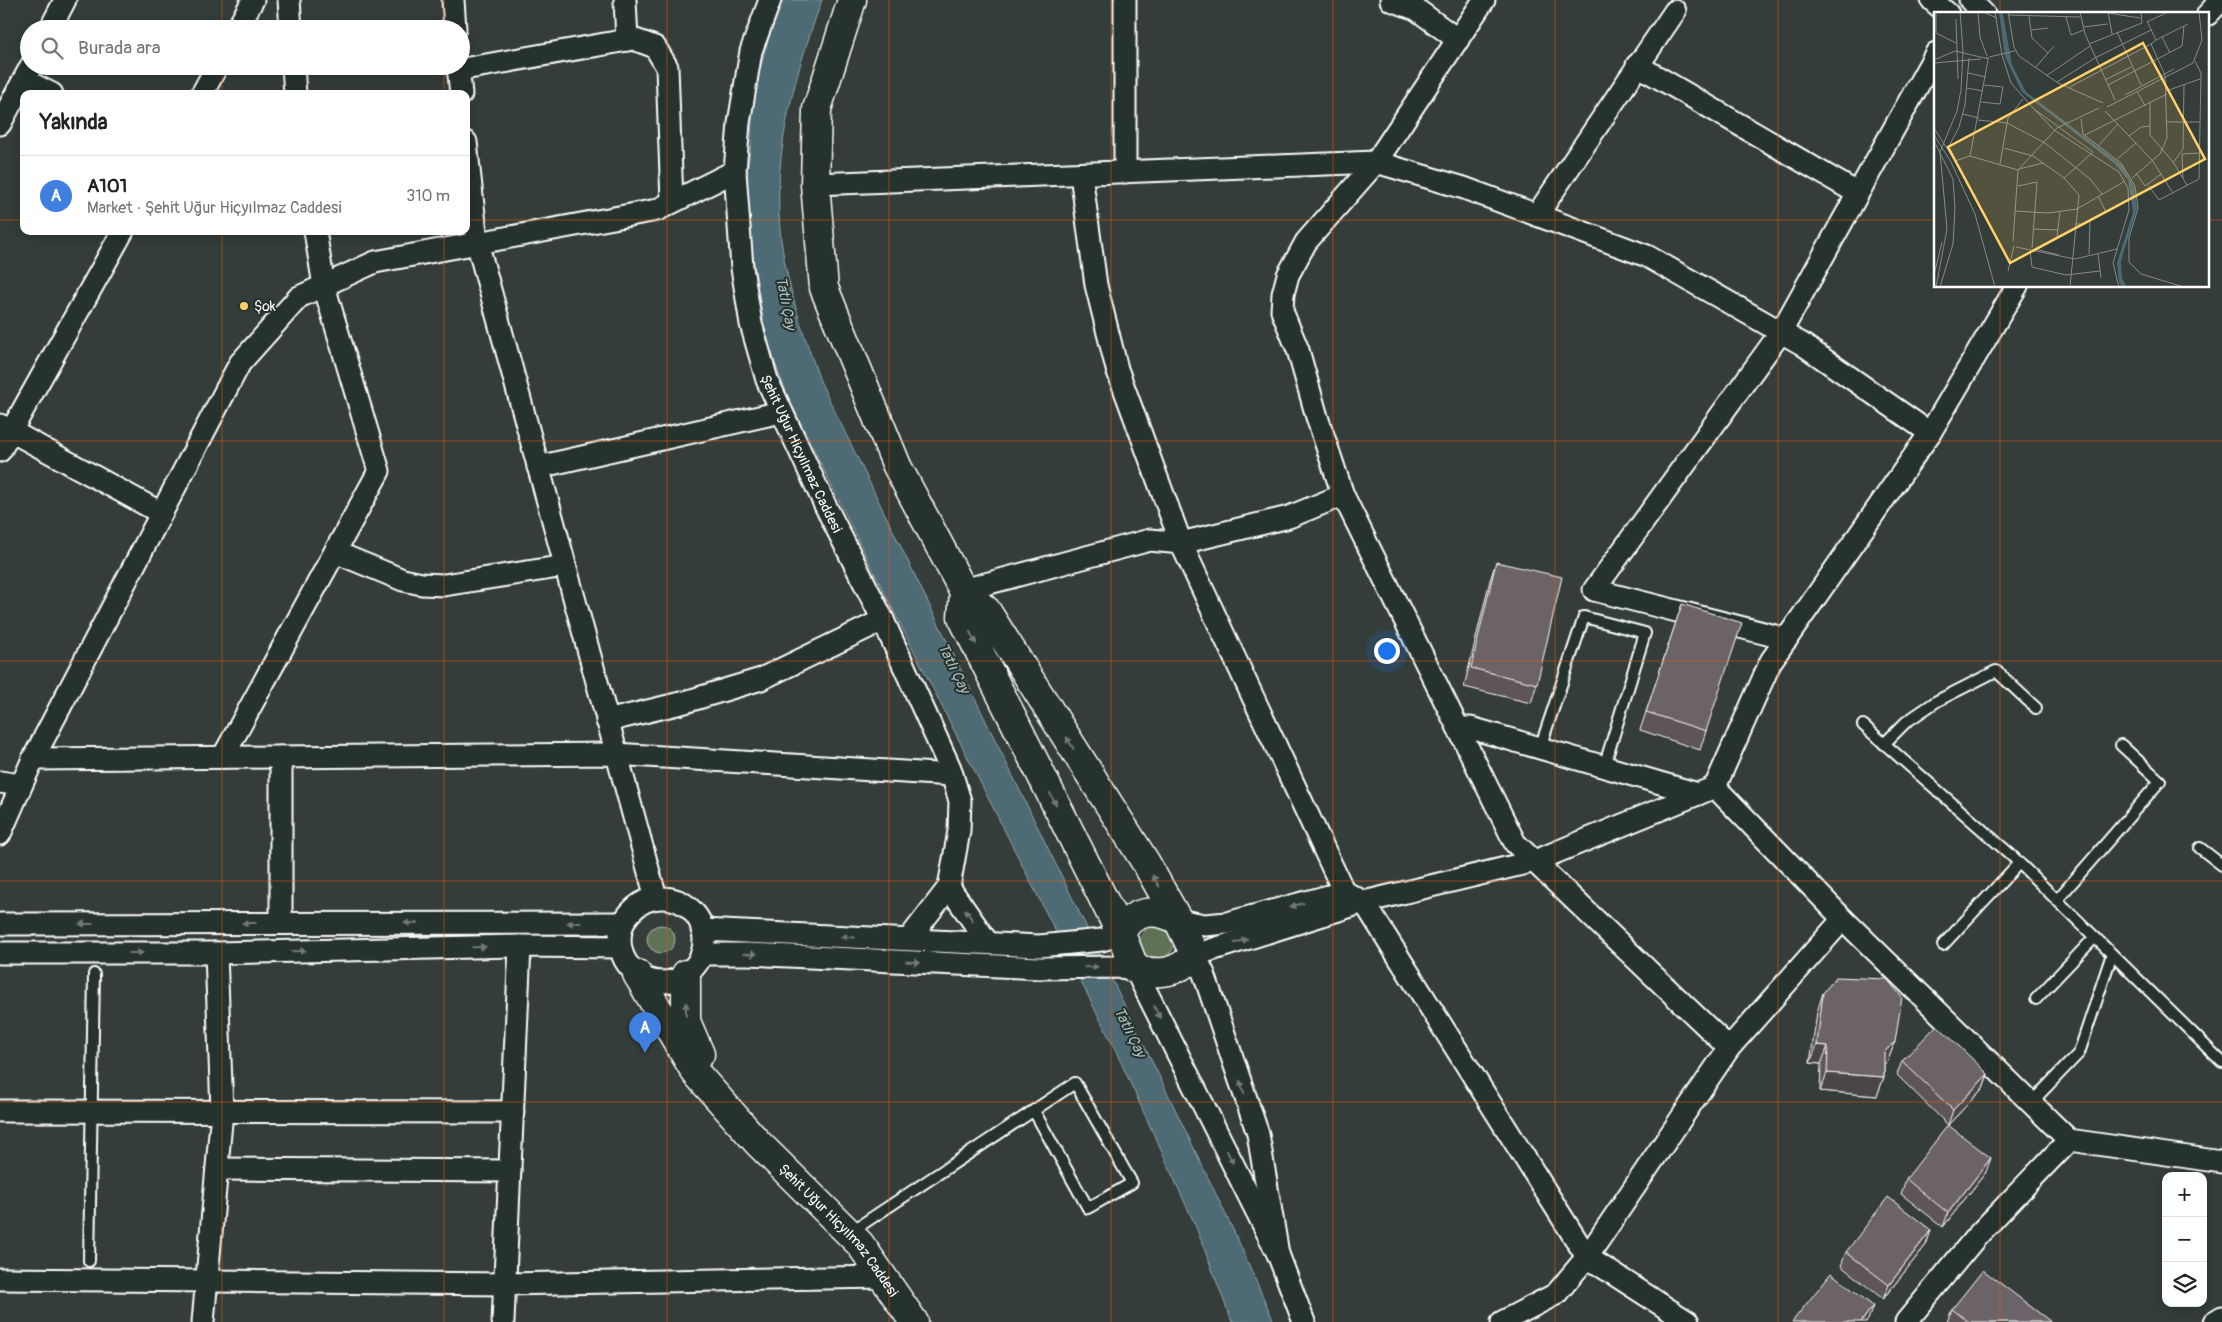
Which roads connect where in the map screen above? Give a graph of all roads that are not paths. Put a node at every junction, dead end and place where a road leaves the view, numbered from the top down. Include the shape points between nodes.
1 (65, 0) edge
2 (253, 0) edge
3 (289, 0) edge
4 (453, 0) edge
5 (625, 0) edge
6 (770, 0) edge
7 (852, 0) edge
8 (1125, 0) edge
9 (1391, 0) edge
10 (1484, 0) edge
11 (1932, 0) edge
12 (2221, 0) edge
13 (1675, 12) dead end
14 (1946, 12) edge
15 (2210, 12) edge
16 (55, 20) edge
17 (242, 20) edge
18 (290, 20) edge
19 (454, 20) edge
20 (627, 40) junction
21 (1458, 40) junction
22 (1934, 57) edge
23 (470, 66) edge
24 (1637, 66) junction
25 (27, 75) edge
26 (30, 75) edge
27 (212, 75) edge
28 (294, 75) edge
29 (459, 75) edge
30 (47, 90) edge
31 (204, 90) edge
32 (295, 90) edge
33 (461, 90) edge
34 (0, 124) edge
35 (1376, 162) junction
36 (735, 171) junction
37 (1125, 172) junction
38 (1081, 174) junction
39 (470, 178) edge
40 (815, 184) junction
41 (1857, 193) junction
42 (672, 202) junction
43 (1537, 215) junction
44 (121, 235) edge
45 (316, 235) edge
46 (477, 242) junction
47 (324, 286) junction
48 (2016, 288) edge
49 (1781, 332) junction
50 (781, 412) junction
51 (6, 428) edge
52 (1930, 433) junction
53 (0, 452) edge
54 (538, 468) junction
55 (1343, 495) junction
56 (161, 513) junction
57 (1181, 543) junction
58 (335, 552) junction
59 (565, 566) junction
60 (964, 591) junction
61 (883, 620) junction
62 (1787, 639) junction
63 (2036, 708) dead end
64 (607, 721) junction
65 (1863, 725) dead end
66 (1458, 728) junction
67 (1884, 744) junction
68 (2121, 745) dead end
69 (1540, 748) junction
70 (616, 754) junction
71 (223, 757) junction
72 (281, 757) junction
73 (33, 759) junction
74 (1604, 767) junction
75 (952, 775) junction
76 (0, 782) edge
77 (21, 785) junction
78 (1706, 791) junction
79 (0, 834) edge
80 (2200, 848) dead end
81 (1534, 861) junction
82 (2019, 863) junction
83 (2222, 865) edge
84 (949, 887) junction
85 (1344, 892) junction
86 (656, 898) junction
87 (2057, 900) junction
88 (1364, 902) junction
89 (1843, 919) junction
90 (1178, 920) junction
91 (281, 923) junction
92 (623, 923) junction
93 (0, 924) edge
94 (702, 930) junction
95 (1114, 936) junction
96 (2095, 937) junction
97 (909, 940) junction
98 (988, 943) junction
99 (1943, 945) dead end
100 (520, 946) junction
101 (620, 947) junction
102 (0, 953) edge
103 (216, 953) junction
104 (2112, 954) junction
105 (1195, 956) junction
106 (694, 964) junction
107 (1128, 968) junction
108 (94, 974) dead end
109 (637, 974) junction
110 (2036, 999) dead end
111 (1729, 1048) junction
112 (2222, 1062) edge
113 (2031, 1103) junction
114 (0, 1111) edge
115 (92, 1111) junction
116 (222, 1111) junction
117 (1034, 1111) junction
118 (513, 1112) junction
119 (2069, 1140) junction
120 (758, 1143) junction
121 (2222, 1162) edge
122 (217, 1169) junction
123 (510, 1171) junction
124 (849, 1233) junction
125 (1278, 1254) junction
126 (1588, 1257) junction
127 (89, 1261) dead end
128 (883, 1277) junction
129 (0, 1280) edge
130 (207, 1282) junction
131 (506, 1284) junction
132 (2222, 1317) edge
133 (203, 1322) edge
134 (503, 1322) edge
135 (914, 1322) edge
136 (1304, 1322) edge
137 (1502, 1322) edge
138 (1688, 1322) edge
139 (1906, 1322) edge
140 (2214, 1322) edge

1 - 16 street
2 - 17 street
3 - 18 street
4 - 19 street
5 - 20 street
6 - 36 street, Şehit Uğur Hiçyılmaz Caddesi via 751,51
7 - 40 street via 818,109
8 - 37 street
9 - 21 street via 1416,9
10 - 21 street
11 - 14 street
12 - 15 street
13 - 24 street
20 - 23 street
20 - 42 street via 633,38 655,47 667,67
21 - 35 street
22 - 41 street
24 - 41 street
24 - 43 street
25 - 34 street
26 - 30 street
27 - 31 street
28 - 32 street
29 - 33 street
35 - 37 street
35 - 43 street via 1464,188
35 - 55 street via 1306,242 1288,275 1283,294 1282,311 1298,350
36 - 42 street
36 - 50 street, Şehit Uğur Hiçyılmaz Caddesi via 742,268 751,324 767,380
37 - 38 street
38 - 40 street
38 - 57 street via 1096,285 1117,369
39 - 46 street
40 - 60 street via 824,288 897,466
41 - 49 street
42 - 46 street via 658,210
43 - 49 street via 1647,256
44 - 51 street
45 - 47 street
46 - 47 street via 375,262
46 - 54 street
47 - 56 street via 299,297 240,363
47 - 58 street via 379,471
48 - 52 street
49 - 52 street
49 - 62 street via 1594,590
50 - 54 street
50 - 61 street, Şehit Uğur Hiçyılmaz Caddesi
51 - 53 street
51 - 56 street
52 - 62 street
54 - 59 street
55 - 57 street via 1288,517
55 - 66 street
56 - 73 street
57 - 60 street via 1150,540
57 - 85 street
58 - 59 street via 422,584 444,585
58 - 71 street
59 - 64 street
90 -> 60 street via 1146,863 986,610
60 -> 95 street via 962,617
61 - 64 street via 761,679
61 - 75 street, Şehit Uğur Hiçyılmaz Caddesi
62 - 78 street via 1771,661
63 - 67 lane via 1996,671 1937,701 1906,722
64 - 70 street
65 - 67 lane
66 - 69 street via 1471,728
66 - 81 street via 1515,843
67 - 82 lane
68 - 87 lane via 2160,781
69 - 74 street
69 - 74 lane via 1584,617 1645,633
70 - 72 street
70 - 75 street
70 - 86 street
71 - 72 street
71 - 73 street
72 - 91 street
73 - 77 street
74 - 78 street
75 - 84 street, Şehit Uğur Hiçyılmaz Caddesi via 960,802 960,831
76 - 77 street
77 - 79 street
78 - 81 street
78 - 89 street
80 - 83 lane
81 - 88 street
81 - 111 street
82 - 87 lane
82 - 99 lane
84 - 97 street
98 -> 84 street
85 - 88 street
85 -> 90 street via 1227,923 1205,925
86 - 92 street via 642,902 630,911
86 - 94 street via 670,898 684,904 694,913
87 - 96 lane
105 -> 88 street
88 - 126 street
89 - 111 street
89 - 113 street
90 - 95 street via 1154,912 1138,915 1129,919
90 - 105 street
92 -> 91 street
91 -> 93 street
92 - 101 street
97 -> 94 street
94 - 106 street via 704,940
95 - 98 street via 1054,944
95 - 107 street
96 - 104 lane
96 - 110 lane
97 - 98 street
100 - 101 street
103 -> 100 street
100 - 118 street
101 - 109 street via 627,964
102 -> 103 street
103 - 116 street
104 - 112 lane
104 - 113 lane via 2079,1053
105 - 107 street via 1174,971 1149,972
125 -> 105 street via 1258,1134
106 -> 107 street
106 - 109 street via 675,980 650,980
120 -> 106 street via 701,1056 686,1021
107 -> 125 street
108 - 115 lane
109 - 120 street via 696,1073
111 - 126 street
113 - 119 street
114 - 115 street
115 - 116 street
115 - 127 lane
116 - 118 street
116 - 122 street
117 - 117 lane via 1088,1208 1132,1183 1075,1083
117 - 124 lane
118 - 123 street
119 - 121 street
119 - 139 street via 1976,1237
120 - 124 street, Şehit Uğur Hiçyılmaz Caddesi
122 - 123 street
122 - 130 street
123 - 131 street
124 - 128 street, Şehit Uğur Hiçyılmaz Caddesi
125 - 136 street
126 - 137 street via 1556,1294
126 - 138 street
128 - 131 street
128 - 135 street, Şehit Uğur Hiçyılmaz Caddesi
129 - 130 street
130 - 131 street
130 - 133 street
131 - 134 street
132 - 140 street

